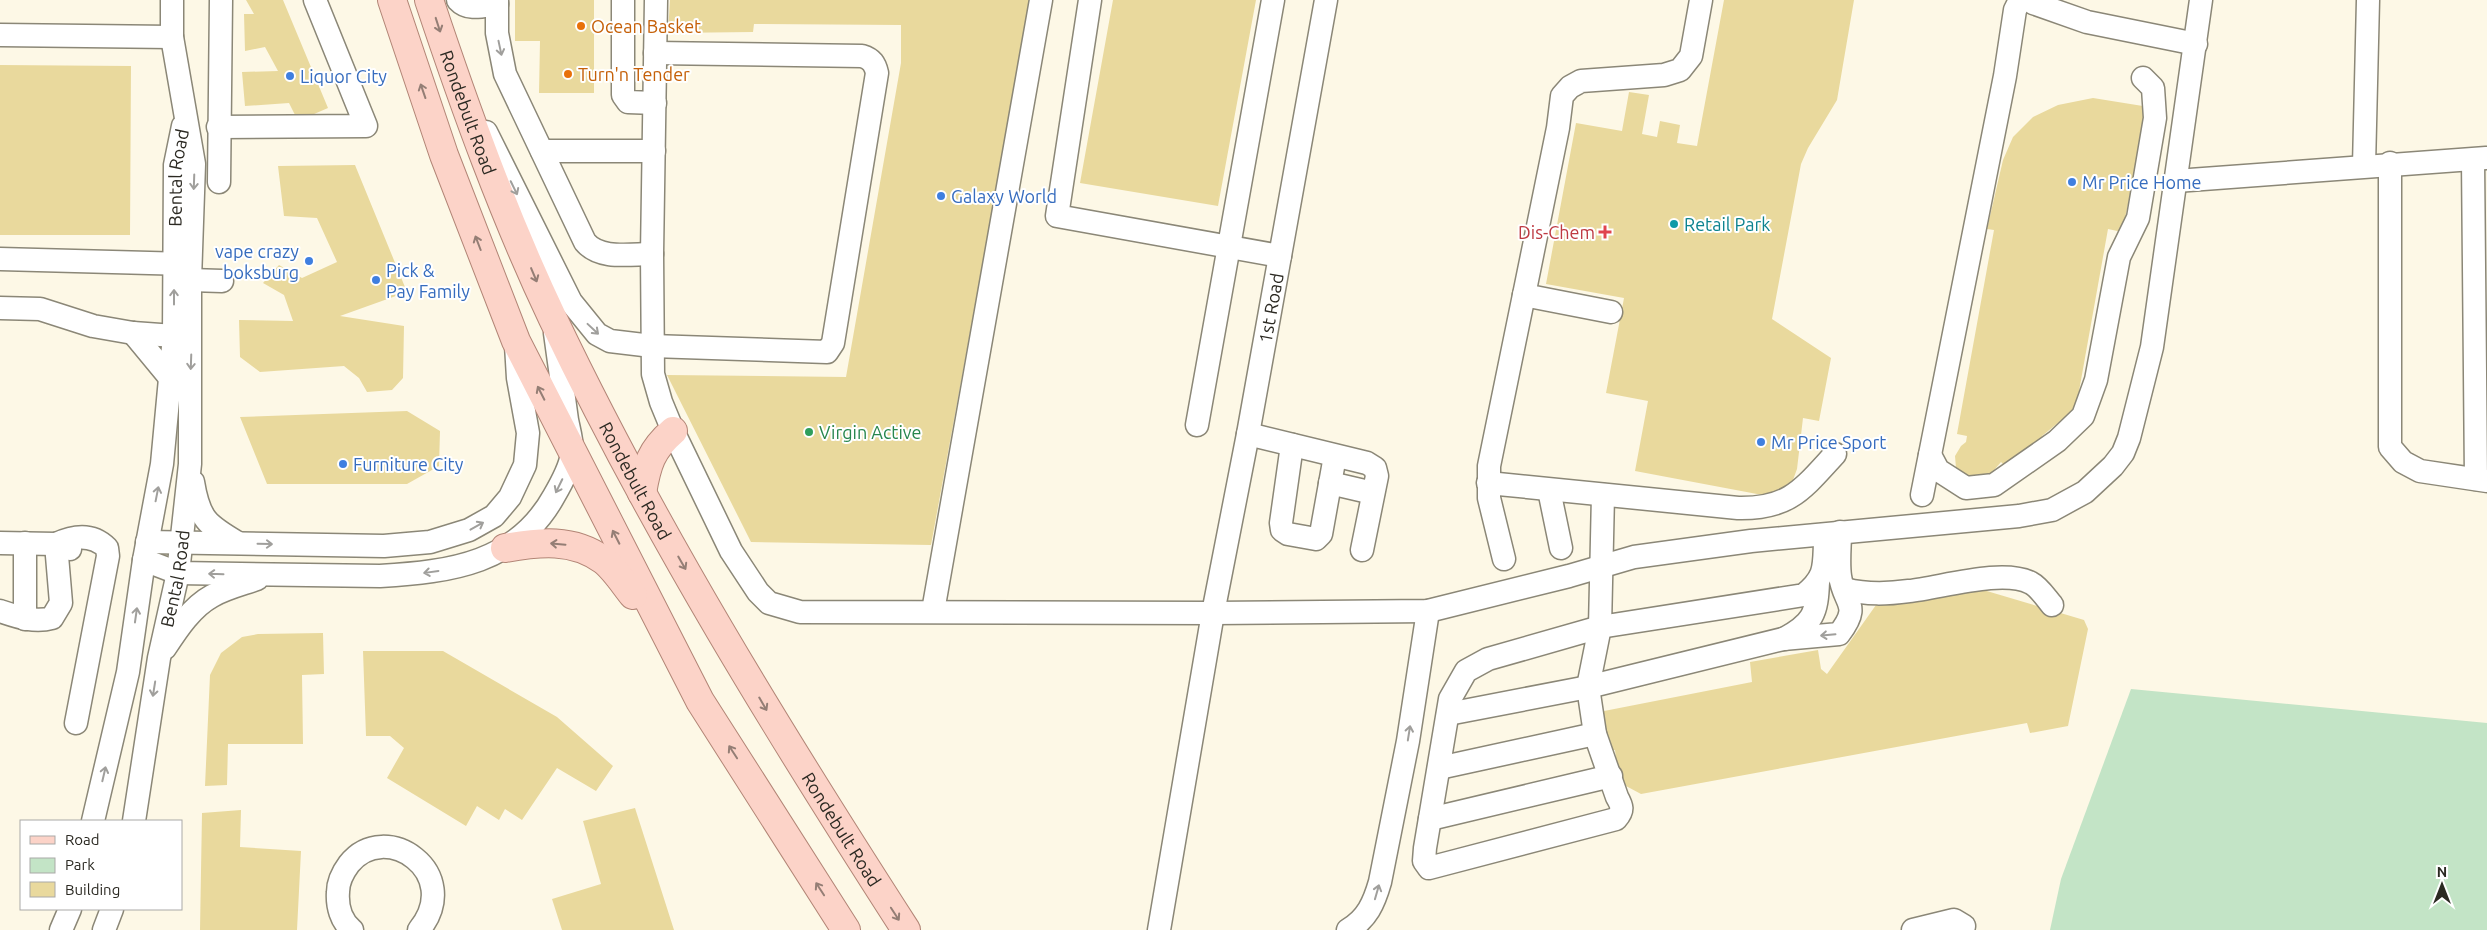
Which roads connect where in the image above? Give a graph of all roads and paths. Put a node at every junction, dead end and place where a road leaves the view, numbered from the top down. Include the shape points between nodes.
1 (172, 0) edge
2 (221, 0) edge
3 (315, 0) edge
4 (392, 0) edge
5 (429, 0) edge
6 (458, 0) edge
7 (623, 0) edge
8 (656, 0) edge
9 (1041, 0) edge
10 (1090, 0) edge
11 (1273, 0) edge
12 (1326, 0) edge
13 (1702, 0) edge
14 (2020, 0) edge
15 (2030, 0) edge
16 (2201, 0) edge
17 (2368, 0) edge
18 (496, 2) edge
19 (0, 35) edge
20 (172, 37) junction
21 (2196, 44) junction
22 (446, 50) junction
23 (655, 53) junction
24 (2143, 78) dead end
25 (655, 103) junction
26 (218, 127) junction
27 (542, 151) junction
28 (654, 151) junction
29 (2480, 159) edge
30 (2390, 163) junction
31 (2364, 166) junction
32 (2176, 181) junction
33 (219, 182) dead end
34 (1229, 245) junction
35 (652, 254) junction
36 (1280, 256) junction
37 (0, 260) edge
38 (185, 270) junction
39 (222, 281) dead end
40 (1524, 295) junction
41 (0, 308) edge
42 (1611, 312) dead end
43 (553, 319) junction
44 (133, 333) junction
45 (183, 337) junction
46 (516, 341) junction
47 (652, 346) junction
48 (171, 378) junction
49 (179, 407) junction
50 (1197, 425) dead end
51 (673, 431) junction
52 (1248, 434) junction
53 (1292, 445) junction
54 (572, 454) junction
55 (1835, 454) dead end
56 (1930, 455) junction
57 (1335, 456) junction
58 (190, 464) junction
59 (2482, 480) edge
60 (1330, 483) junction
61 (1488, 484) junction
62 (1549, 490) junction
63 (642, 492) junction
64 (1373, 493) junction
65 (1602, 495) junction
66 (1922, 495) dead end
67 (1832, 532) junction
68 (0, 543) edge
69 (25, 543) junction
70 (181, 543) junction
71 (56, 544) junction
72 (239, 544) junction
73 (506, 548) junction
74 (1561, 548) dead end
75 (1362, 550) dead end
76 (146, 551) junction
77 (1504, 559) dead end
78 (1600, 567) junction
79 (178, 573) junction
80 (267, 575) junction
81 (1818, 581) junction
82 (1845, 589) junction
83 (2052, 605) dead end
84 (0, 611) edge
85 (933, 611) junction
86 (1428, 611) junction
87 (1212, 613) junction
88 (25, 619) junction
89 (660, 626) junction
90 (1600, 627) junction
91 (1783, 639) junction
92 (159, 658) junction
93 (1588, 686) junction
94 (1448, 714) junction
95 (76, 723) dead end
96 (1595, 734) junction
97 (1439, 768) junction
98 (1611, 776) junction
99 (1430, 819) junction
100 (93, 820) edge
101 (134, 820) edge
102 (70, 910) edge
103 (61, 930) edge
104 (352, 930) edge
105 (420, 930) edge
106 (846, 930) edge
107 (906, 930) edge
108 (1159, 930) edge
109 (1348, 930) edge
110 (1913, 930) edge
111 (1963, 930) edge

1 - 20 street, Bental Road
2 - 26 street
3 - 26 street via 366,126
46 -> 4 main road, Rondebult Road via 444,155
5 -> 22 main road, Rondebult Road
6 - 18 street via 464,6 472,7
7 - 25 street via 623,95 628,102
8 - 23 street
9 - 85 street
10 - 34 street via 1057,216
11 - 34 street
12 - 36 street, 1st Road
13 - 40 street via 1691,56 1680,70 1664,75 1582,81 1562,96
14 - 56 street via 2015,10 2005,76
15 - 21 street via 2033,4 2087,22
16 - 21 street
17 - 31 street
18 -> 27 street via 496,33 505,74
19 - 20 street
20 - 38 street, Bental Road via 194,164
21 - 32 street
22 -> 43 main road, Rondebult Road via 486,160
22 -> 47 street via 571,302 597,334 610,341
23 - 25 street
23 - 47 street via 862,56 870,59 877,73 827,352
24 - 56 street via 2153,88 2156,118 2140,209 2118,258 2096,380 2083,416 2058,441 1994,485 1966,488 1938,470
25 - 28 street
26 - 33 street
27 - 28 street
27 - 35 street via 591,249 602,253
28 - 35 street
29 - 30 street
29 - 59 street
30 - 31 street
30 - 59 street via 2390,448 2403,462 2420,471
31 - 32 street
32 - 67 street via 2152,347 2129,438 2113,466 2085,492 2052,510 2019,516
34 - 36 street
34 - 50 street
35 - 47 street
36 - 52 street, 1st Road
37 - 38 street
38 - 39 street
38 - 45 street, Bental Road
40 - 42 street
40 - 61 street
41 - 44 street via 40,309 92,326
43 - 54 street
43 - 63 main road, Rondebult Road
44 - 45 street
44 - 48 street
45 - 48 street, Bental Road
45 -> 49 street, Bental Road
54 -> 46 main road, Rondebult Road
72 -> 46 street via 384,546 430,542 469,530 494,516 510,498 525,464 528,433 518,378
47 - 51 street via 653,374
48 - 49 street, Bental Road
49 - 58 street, Bental Road
76 -> 49 street, Bental Road via 162,464
51 - 63 main road via 651,457
51 - 85 street via 731,550 758,592 769,603 800,612
52 - 53 street
52 - 87 street, 1st Road
53 - 57 street
53 - 60 street via 1282,530 1316,539 1321,534
54 -> 73 street via 561,485 542,518
89 -> 54 main road, Rondebult Road
55 - 65 street via 1800,491 1783,502 1761,509
56 - 66 street
57 - 60 street
57 - 64 street via 1375,468 1377,476
58 - 70 street, Bental Road
58 - 72 street via 197,506 214,529
60 - 64 street
61 - 62 street
61 - 77 street
62 - 65 street
62 - 74 street
63 -> 107 main road, Rondebult Road via 793,755
64 - 75 street
65 - 78 street
67 - 78 street via 1680,550 1634,557
67 - 81 street via 1824,572
67 - 82 street
68 - 69 street
69 - 71 street
69 - 88 street
70 - 72 street
70 - 76 street
70 - 79 street, Bental Road
71 - 88 street via 61,603 52,618
71 - 95 street via 90,553 97,557 105,571
73 -> 80 street via 461,567 408,575
89 -> 73 main road via 604,560 584,549 538,542
76 - 79 street
100 -> 76 street, Bental Road via 128,672
78 - 86 street
78 - 90 street
80 -> 79 street
79 - 92 street, Bental Road
80 - 92 street via 212,596 178,628
81 - 90 street via 1804,595 1796,597
81 - 91 street via 1817,607 1810,620 1802,629
82 - 83 street via 1882,594 1972,580 2017,579 2031,583
82 -> 91 street via 1851,616 1839,634
84 - 88 street
85 - 87 street
86 - 87 street
109 -> 86 street via 1368,912 1380,882 1408,741
87 - 108 street, 1st Road
106 -> 89 main road, Rondebult Road via 700,701
90 - 93 street
90 - 94 street via 1488,659 1466,671 1450,699
91 - 93 street
92 -> 101 street, Bental Road
93 - 94 street
93 - 96 street
94 - 97 street
96 - 97 street
96 - 98 street
97 - 99 street
98 - 99 street
98 - 99 street via 1622,806 1616,819 1433,868 1424,861
102 - 103 street
104 - 105 street via 341,915 337,901 338,886 352,860 379,848 394,848 408,853 429,874 433,904
110 - 111 street via 1954,920 1964,926

